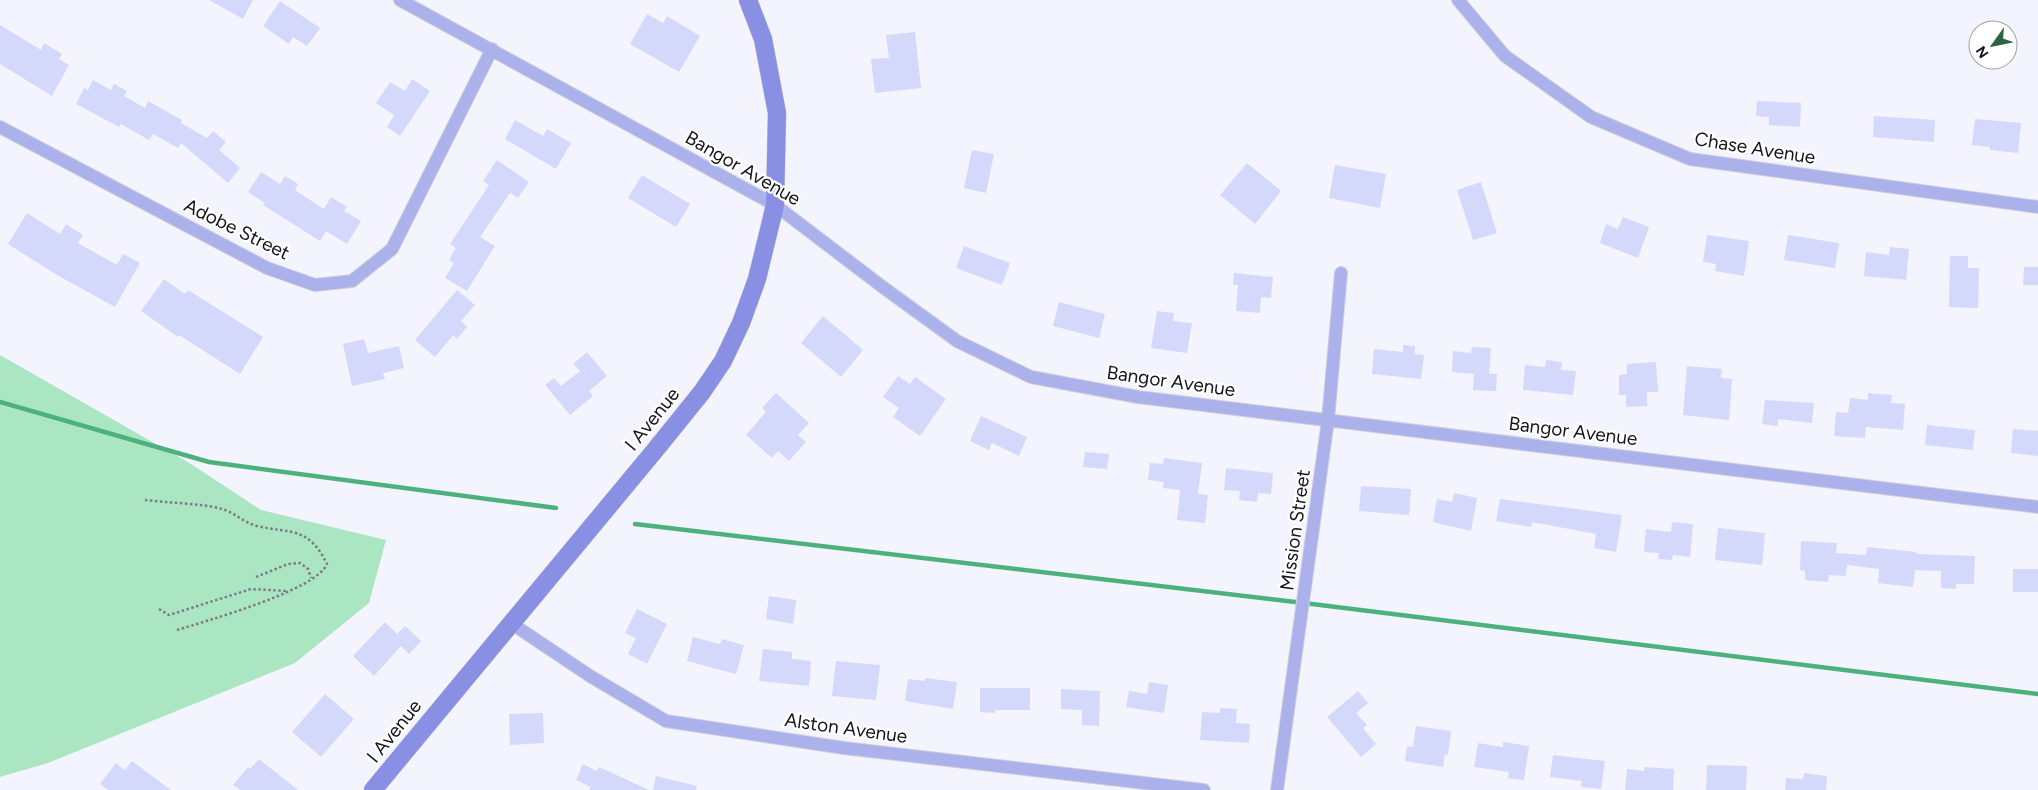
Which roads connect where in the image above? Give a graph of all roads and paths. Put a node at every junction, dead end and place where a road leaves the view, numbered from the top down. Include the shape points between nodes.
1 (400, 0) edge
2 (748, 0) edge
3 (1458, 0) edge
4 (492, 49) junction
5 (0, 127) edge
6 (775, 205) junction
7 (2038, 207) edge
8 (1342, 273) dead end
9 (1328, 420) junction
10 (144, 500) dead end
11 (2038, 507) edge
12 (256, 577) dead end
13 (312, 579) junction
14 (288, 591) junction
15 (159, 609) dead end
16 (511, 623) junction
17 (177, 630) dead end
18 (373, 790) edge
19 (1204, 790) edge
20 (1277, 790) edge

1 - 4 street, Bangor Avenue
2 - 6 main road, I Avenue via 763,39 777,113
3 - 7 street, Chase Avenue via 1505,56 1591,117 1690,159
4 - 5 street, Adobe Street via 392,249 352,281 315,285 267,268
4 - 6 street, Bangor Avenue
6 - 9 street, Bangor Avenue via 958,341 1031,377 1138,397
6 - 16 main road, I Avenue via 757,279 723,361 696,399
8 - 9 street, Mission Street
9 - 11 street, Bangor Avenue
9 - 20 street, Mission Street
10 - 13 path via 223,509 255,526 308,537 327,564
12 - 13 path via 288,564 300,563 308,569
13 - 14 path
14 - 15 path via 251,589 168,615
14 - 17 path
16 - 18 main road, I Avenue
16 - 19 street, Alston Avenue via 590,676 666,720 844,748

